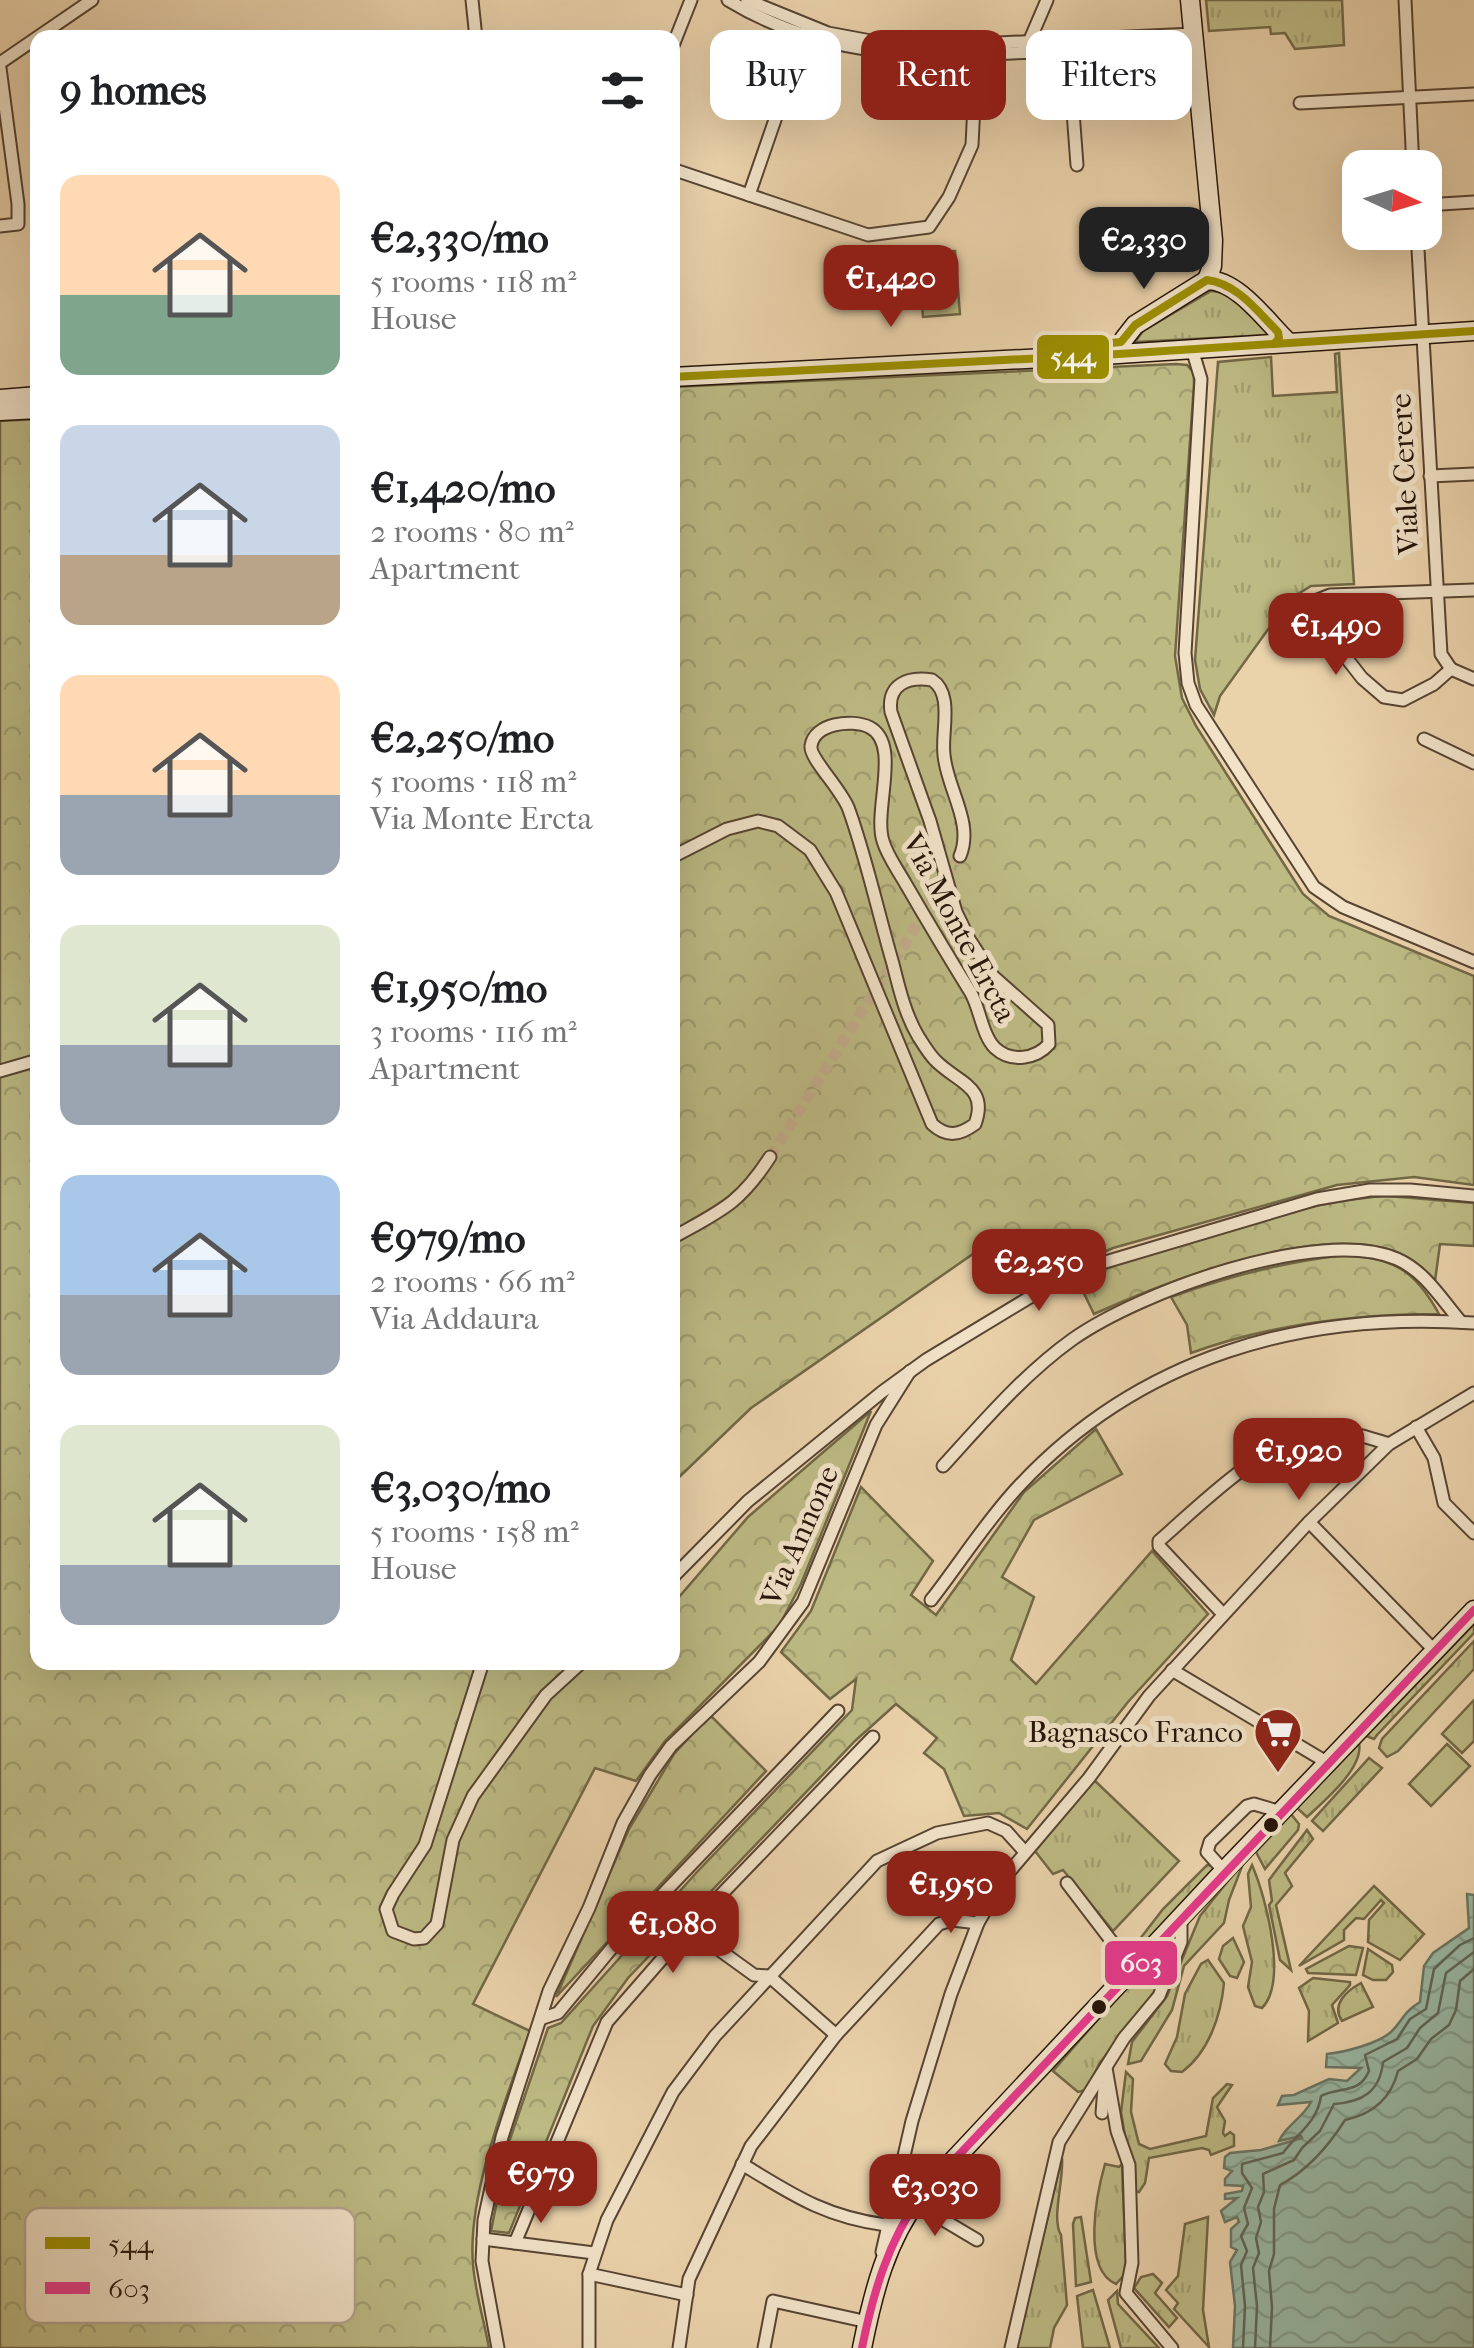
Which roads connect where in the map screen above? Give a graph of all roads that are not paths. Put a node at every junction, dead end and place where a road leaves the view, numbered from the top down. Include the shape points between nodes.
1 (92, 0) edge
2 (472, 0) edge
3 (691, 0) edge
4 (728, 0) edge
5 (747, 0) edge
6 (1048, 0) edge
7 (1190, 0) edge
8 (1405, 0) edge
9 (50, 30) edge
10 (475, 30) edge
11 (679, 30) edge
12 (803, 30) edge
13 (804, 30) edge
14 (1034, 30) edge
15 (1193, 40) joint
16 (30, 44) edge
17 (0, 65) edge
18 (1474, 94) edge
19 (1410, 98) junction
20 (1300, 103) dead end
21 (775, 120) edge
22 (973, 120) edge
23 (1074, 120) edge
24 (1413, 150) edge
25 (1077, 164) dead end
26 (680, 172) edge
27 (749, 194) junction
28 (1474, 202) edge
29 (1442, 204) edge
30 (0, 226) edge
31 (1213, 240) junction
32 (1418, 250) edge
33 (1207, 280) junction
34 (1228, 285) junction
35 (1474, 331) edge
36 (1423, 333) junction
37 (1280, 339) junction
38 (1128, 345) junction
39 (1217, 348) junction
40 (1192, 349) junction
41 (680, 364) edge
42 (680, 376) edge
43 (1201, 379) junction
44 (30, 396) edge
45 (0, 398) edge
46 (30, 409) edge
47 (0, 411) edge
48 (1474, 474) edge
49 (1430, 476) junction
50 (1436, 590) junction
51 (1474, 590) edge
52 (1451, 669) junction
53 (1474, 679) edge
54 (1424, 739) dead end
55 (1474, 763) edge
56 (680, 853) edge
57 (960, 856) tunnel mouth
58 (1474, 962) edge
59 (30, 1062) edge
60 (0, 1071) edge
61 (770, 1157) tunnel mouth
62 (1474, 1196) edge
63 (680, 1234) edge
64 (1467, 1323) edge
65 (910, 1371) junction
66 (1474, 1394) edge
67 (1416, 1427) junction
68 (1389, 1444) junction
69 (943, 1466) dead end
70 (1309, 1522) junction
71 (1474, 1533) edge
72 (680, 1570) edge
73 (931, 1600) dead end
74 (1474, 1610) edge
75 (1222, 1613) junction
76 (1435, 1651) junction
77 (481, 1670) edge
78 (573, 1670) edge
79 (1172, 1670) junction
80 (838, 1712) dead end
81 (873, 1737) dead end
82 (1328, 1763) junction
83 (1281, 1812) junction
84 (1024, 1851) junction
85 (1224, 1871) junction
86 (1067, 1883) dead end
87 (1181, 1916) junction
88 (978, 1923) junction
89 (689, 1928) junction
90 (1132, 1968) junction
91 (769, 1976) junction
92 (543, 2018) junction
93 (836, 2034) junction
94 (1106, 2068) junction
95 (1102, 2113) dead end
96 (742, 2164) junction
97 (915, 2202) junction
98 (886, 2225) junction
99 (483, 2240) junction
100 (977, 2240) dead end
101 (515, 2243) junction
102 (594, 2253) junction
103 (590, 2274) junction
104 (879, 2276) junction
105 (687, 2294) junction
106 (868, 2322) junction
107 (498, 2348) edge
108 (589, 2348) edge
109 (680, 2348) edge
110 (764, 2348) edge
111 (862, 2348) edge
112 (1011, 2348) edge
113 (1172, 2348) edge

1 - 9 street
2 - 10 street
3 - 11 street
4 - 12 street
5 - 13 street
6 - 14 street
7 - 15 street
8 - 19 street
15 - 31 street
16 - 17 street
17 - 30 street via 18,224
18 - 19 street
19 - 20 street
19 - 24 street
21 - 27 street
22 - 27 street via 972,145 929,227 868,235
23 - 25 street
26 - 27 street
28 - 29 street
31 - 33 street
31 - 34 street
32 - 36 street, Viale Cerere
33 - 34 street
33 - 38 street via 1135,326
34 - 37 street
35 - 36 street
36 - 37 street
36 - 49 street, Viale Cerere
37 - 39 street
38 - 40 street
38 - 41 street
38 - 42 street
39 - 40 street
39 - 43 street
40 - 43 street
43 - 58 street via 1185,653 1196,705 1314,886 1343,907
44 - 45 street
46 - 47 street
48 - 49 street
49 - 50 street, Viale Cerere
50 - 51 street
50 - 52 street, Viale Cerere via 1441,654
50 - 52 street via 1330,594 1305,605 1384,698 1403,700
52 - 53 street
54 - 55 street
56 - 57 street, Via Monte Ercta via 758,821 778,826 810,850 836,892 932,1124 950,1134 975,1124 977,1096 935,1060 917,1034 860,839 839,787 812,754 815,737 845,723 879,735 886,756 879,812 883,844 978,1005 989,1040 1004,1054 1037,1055 1049,1044 1048,1026 993,976 956,912 890,712 892,690 907,680 932,680 944,695 945,767 964,827
59 - 60 street
61 - 63 street via 731,1206
62 - 65 street via 1346,1193 1138,1252 1026,1298
64 - 69 street via 1397,1259 1351,1250 1256,1262 1143,1301 1074,1338
64 - 73 street via 1293,1333 1202,1358 1143,1388 1078,1432 1018,1486
65 - 72 street via 748,1501
65 - 92 street, Via Annone via 876,1425 788,1627 650,1775 623,1823
66 - 67 street
67 - 68 street
67 - 71 street via 1434,1458 1444,1503
68 - 70 street
68 - 75 street via 1332,1431 1298,1438 1239,1473 1159,1541
70 - 75 street
70 - 76 street
74 - 76 street
75 - 79 street
76 - 82 street
77 - 78 street via 426,1845 386,1909 392,1931 402,1937 424,1938 438,1924 453,1840 474,1796 546,1694
79 - 82 street
79 - 84 street
80 - 92 street via 558,2012
81 - 89 street
82 - 83 street
83 - 85 street
83 - 85 street via 1247,1806 1213,1838 1207,1852
84 - 88 street
84 - 91 street via 988,1823 895,1851 859,1877
85 - 87 street
86 - 90 street
87 - 90 street
87 - 94 street via 1181,1942 1164,1986
88 - 93 street via 939,1924
88 - 98 street via 933,2050
89 - 91 street via 754,1976
89 - 101 street via 608,2022
90 - 97 street
91 - 93 street
91 - 102 street via 673,2092
92 - 99 street, Via Annone via 502,2137
93 - 96 street
94 - 95 street
94 - 112 street via 1056,2150
94 - 113 street via 1129,2165 1132,2264 1126,2293
96 - 98 street via 820,2209
96 - 105 street
97 - 100 street
97 - 104 street
98 - 104 street
99 - 101 street
99 - 107 street, Via Annone
101 - 102 street
102 - 103 street
103 - 105 street
103 - 108 street
104 - 106 street
105 - 109 street
106 - 110 street via 773,2300
106 - 111 street

